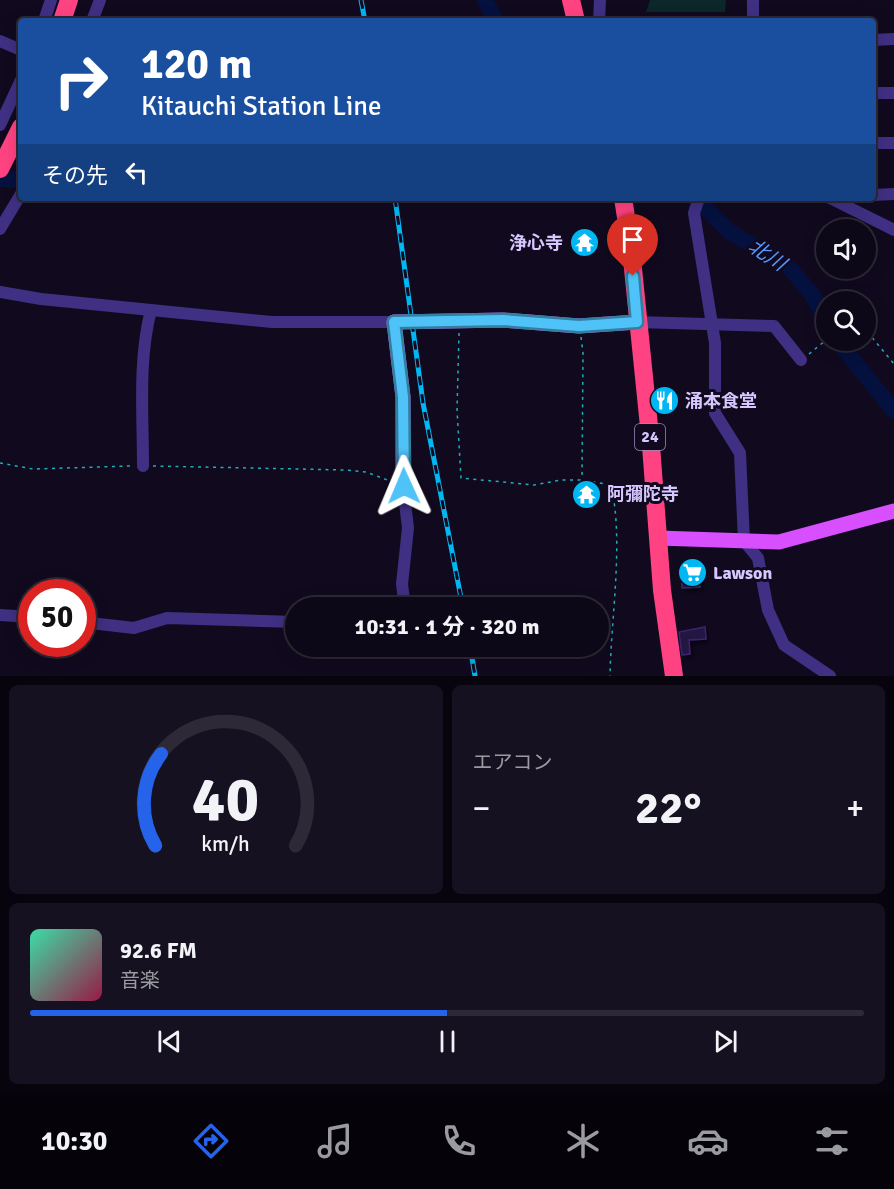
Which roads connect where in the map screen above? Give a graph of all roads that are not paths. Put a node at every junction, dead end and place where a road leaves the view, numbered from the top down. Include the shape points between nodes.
1 (51, 0) edge
2 (69, 0) edge
3 (100, 0) edge
4 (572, 0) edge
5 (600, 0) edge
6 (753, 0) edge
7 (45, 18) edge
8 (63, 18) edge
9 (93, 18) edge
10 (575, 18) edge
11 (599, 18) edge
12 (753, 18) edge
13 (894, 39) edge
14 (876, 40) edge
15 (0, 41) edge
16 (18, 49) edge
17 (18, 86) edge
18 (876, 93) edge
19 (894, 93) edge
20 (0, 125) edge
21 (18, 133) edge
22 (876, 143) edge
23 (894, 143) edge
24 (0, 169) edge
25 (894, 194) edge
26 (876, 195) edge
27 (18, 199) edge
28 (623, 201) edge
29 (698, 201) edge
30 (836, 201) edge
31 (0, 229) edge
32 (894, 230) edge
33 (0, 292) edge
34 (151, 310) junction
35 (394, 322) junction
36 (637, 322) junction
37 (710, 324) junction
38 (801, 360) road end
39 (143, 466) road end
40 (404, 486) joint
41 (894, 511) edge
42 (658, 538) junction
43 (744, 541) junction
44 (404, 597) edge
45 (0, 615) edge
46 (18, 616) edge
47 (285, 622) edge
48 (96, 624) edge
49 (674, 676) edge
50 (830, 676) edge

1 - 7 street
2 - 8 highway
3 - 9 street
4 - 10 highway
5 - 11 street
6 - 12 street
13 - 14 street
15 - 16 street
17 - 20 street
18 - 19 street
21 - 24 highway
22 - 23 street
25 - 26 street
27 - 31 street
28 - 36 highway, 24
29 - 37 street via 694,213
30 - 32 street
33 - 34 street
34 - 35 street via 272,322
34 - 39 street via 143,355
35 - 36 main road via 460,319 579,326
35 - 40 main road via 403,397
36 - 37 street
36 - 42 highway, 24
37 - 38 street via 774,326
37 - 43 street via 715,343 715,413 740,453
40 - 44 street via 408,528
41 - 43 main road via 788,540
42 - 43 main road
42 - 49 highway, 24
43 - 50 street via 758,558 768,610 784,645
45 - 46 street
47 - 48 street via 167,618 134,628

